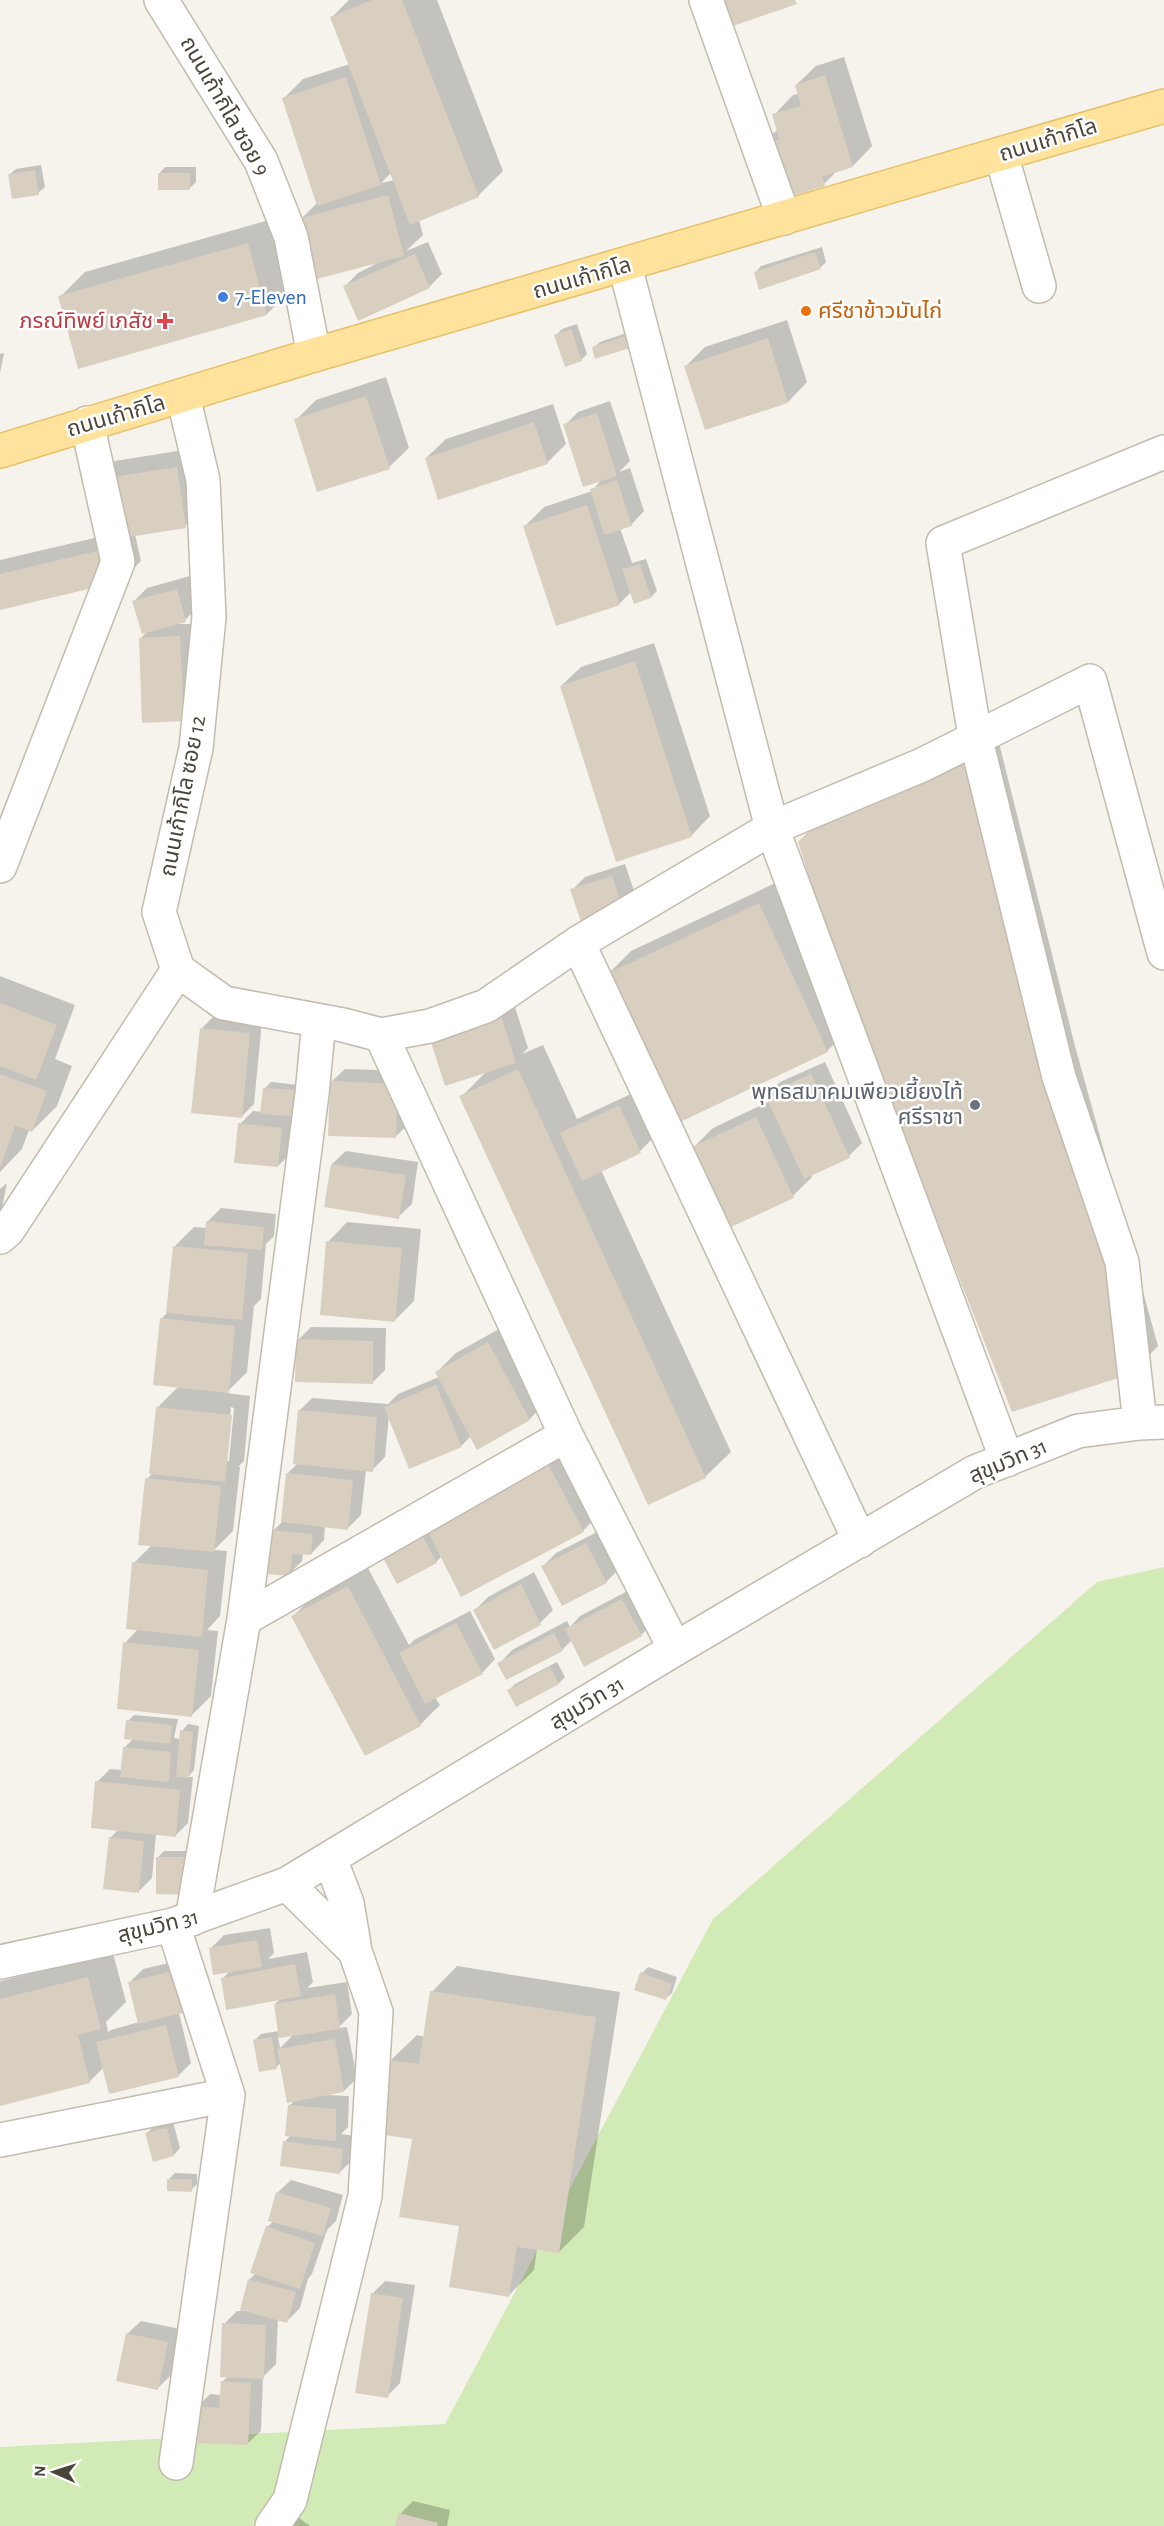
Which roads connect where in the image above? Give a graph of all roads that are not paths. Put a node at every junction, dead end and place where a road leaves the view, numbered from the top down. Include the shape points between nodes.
1 (161, 0) edge
2 (706, 0) edge
3 (1164, 106) edge
4 (1001, 154) junction
5 (784, 218) junction
6 (625, 266) junction
7 (1039, 286) dead end
8 (314, 356) junction
9 (183, 396) junction
10 (87, 423) junction
11 (0, 451) edge
12 (1164, 452) edge
13 (975, 736) junction
14 (772, 828) junction
15 (0, 866) edge
16 (578, 943) junction
17 (1164, 953) edge
18 (178, 970) junction
19 (319, 1021) junction
20 (381, 1035) junction
21 (0, 1237) edge
22 (1152, 1422) edge
23 (566, 1435) junction
24 (1007, 1460) junction
25 (860, 1541) junction
26 (244, 1619) junction
27 (675, 1649) junction
28 (330, 1859) junction
29 (287, 1884) junction
30 (182, 1922) junction
31 (355, 1951) junction
32 (0, 1962) edge
33 (228, 2095) junction
34 (0, 2140) edge
35 (176, 2463) dead end
36 (272, 2526) edge

1 - 8 street, ถนนเก้ากิโล ซอย 9 via 261,161 291,237
2 - 5 street
3 - 4 main road, ถนนเก้ากิโล
4 - 5 main road, ถนนเก้ากิโล
4 - 7 street
5 - 6 main road, ถนนเก้ากิโล
6 - 8 main road, ถนนเก้ากิโล
6 - 14 street
8 - 9 main road, ถนนเก้ากิโล
9 - 10 main road, ถนนเก้ากิโล
9 - 18 street, ถนนเก้ากิโล ซอย 12 via 203,480 209,617 196,748 159,912
10 - 11 main road, ถนนเก้ากิโล
10 - 15 street via 118,562
12 - 13 street via 943,543
13 - 14 street via 922,765
13 - 17 street via 1090,681
13 - 22 street via 1059,1077 1122,1262
14 - 16 street
14 - 24 street
16 - 20 street via 486,1006 430,1026
16 - 25 street
18 - 19 street via 224,1003
18 - 21 street via 15,1220
19 - 20 street
19 - 26 street
20 - 23 street
22 - 24 street, สุขุมวิท 31 via 1078,1431
23 - 26 street
23 - 27 street
24 - 25 street, สุขุมวิท 31 via 975,1472
25 - 27 street, สุขุมวิท 31
26 - 30 street
27 - 28 street, สุขุมวิท 31
28 - 29 street, สุขุมวิท 31
28 - 31 street via 347,1903
29 - 30 street, สุขุมวิท 31
29 - 31 street
30 - 32 street, สุขุมวิท 31
30 - 33 street
31 - 36 street via 375,2012 365,2196 290,2500
33 - 34 street
33 - 35 street

